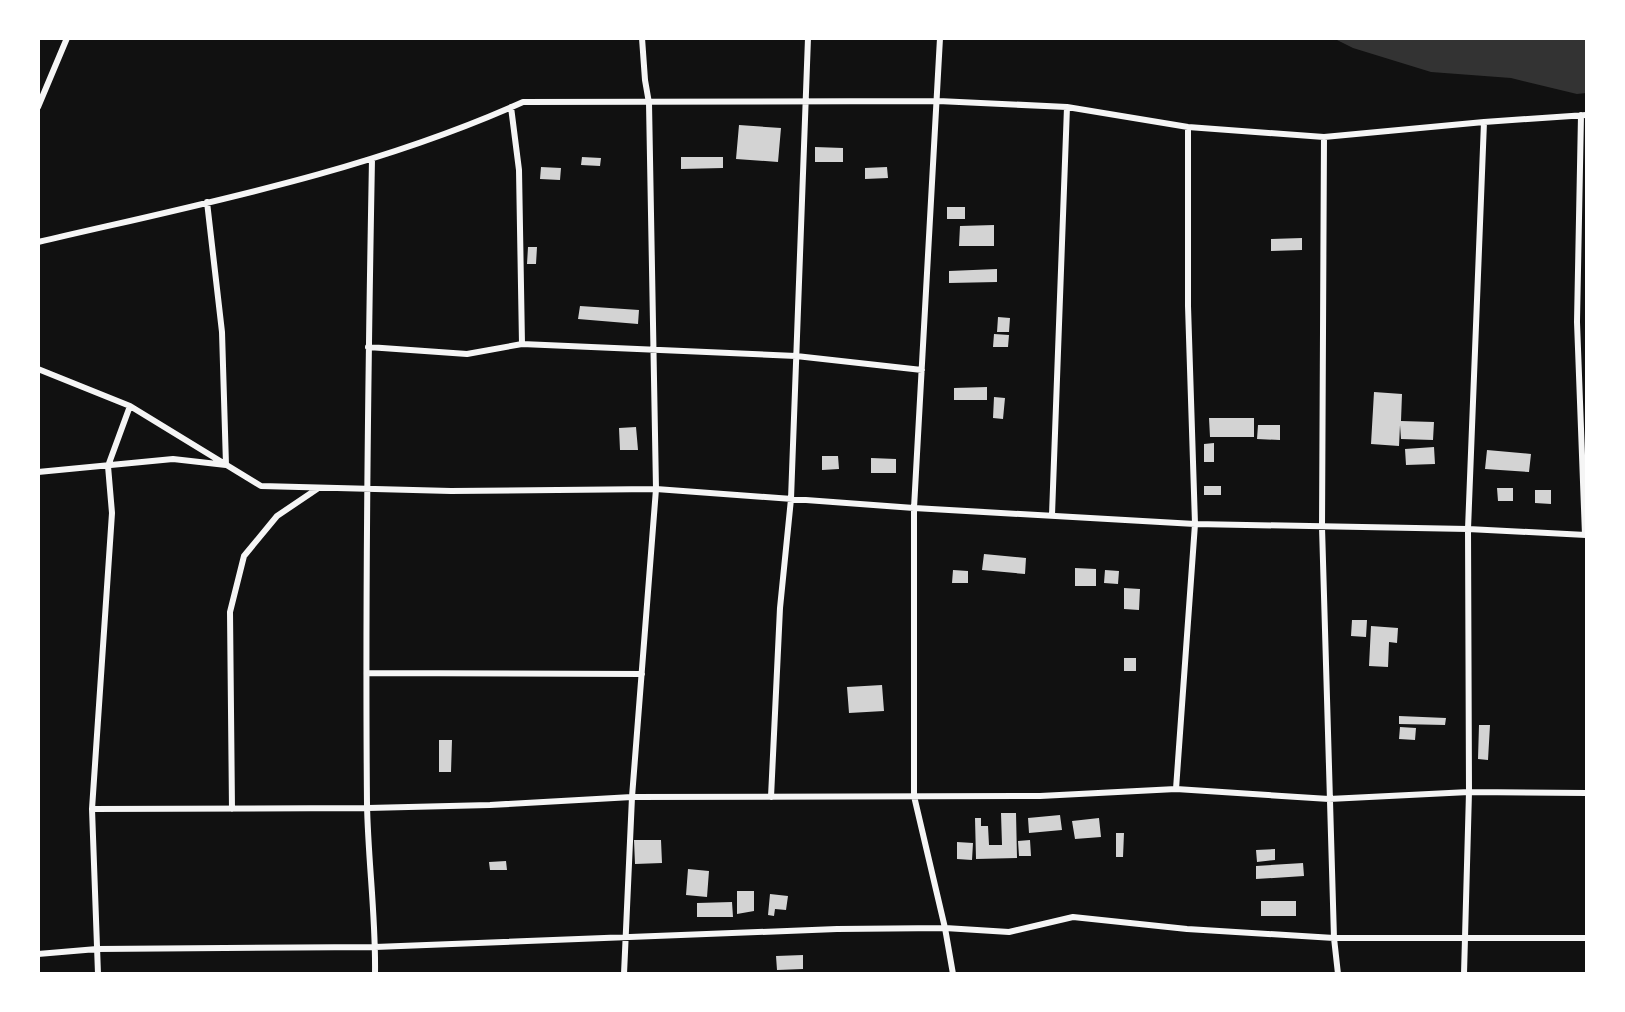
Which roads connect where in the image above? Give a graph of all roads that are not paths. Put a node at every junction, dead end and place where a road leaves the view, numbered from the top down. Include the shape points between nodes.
1 (67, 38) edge
2 (642, 38) edge
3 (808, 38) edge
4 (940, 38) edge
5 (805, 102) junction
6 (938, 102) junction
7 (649, 103) junction
8 (38, 107) edge
9 (511, 107) junction
10 (1067, 107) junction
11 (1584, 115) edge
12 (1484, 122) junction
13 (1188, 127) junction
14 (1324, 137) junction
15 (372, 159) junction
16 (207, 202) junction
17 (38, 242) edge
18 (522, 344) junction
19 (368, 347) junction
20 (653, 351) junction
21 (796, 356) junction
22 (38, 369) edge
23 (922, 370) junction
24 (130, 406) junction
25 (226, 465) junction
26 (108, 466) junction
27 (41, 474) edge
28 (318, 488) junction
29 (656, 489) junction
30 (368, 490) junction
31 (791, 499) junction
32 (914, 508) junction
33 (1052, 516) junction
34 (1195, 524) junction
35 (1322, 527) junction
36 (1468, 529) junction
37 (1586, 535) edge
38 (367, 673) junction
39 (642, 674) junction
40 (1176, 789) junction
41 (1469, 792) junction
42 (1587, 793) edge
43 (914, 796) junction
44 (632, 797) junction
45 (771, 797) junction
46 (1329, 799) junction
47 (368, 808) junction
48 (92, 809) junction
49 (232, 809) junction
50 (945, 928) junction
51 (1334, 938) junction
52 (1587, 938) edge
53 (626, 939) junction
54 (1465, 940) junction
55 (375, 947) junction
56 (97, 949) junction
57 (38, 954) edge
58 (97, 974) edge
59 (375, 974) edge
60 (624, 974) edge
61 (953, 974) edge
62 (1338, 974) edge
63 (1464, 974) edge

1 - 8 street
2 - 7 street
3 - 5 street
4 - 6 street
5 - 6 street
5 - 7 street
5 - 21 street
6 - 10 street
6 - 23 street
7 - 9 street via 523,102
7 - 20 street
9 - 15 street
9 - 18 street via 519,170
10 - 13 street
10 - 33 street
11 - 12 street
11 - 37 street via 1577,322
12 - 14 street
12 - 36 street
13 - 14 street
13 - 34 street
14 - 35 street
15 - 16 street
15 - 19 street
16 - 17 street
16 - 25 street via 222,332
18 - 19 street via 467,354
18 - 20 street
19 - 30 street
20 - 21 street
20 - 29 street
21 - 23 street
21 - 31 street
22 - 24 street
23 - 32 street
24 - 25 street
24 - 26 street
25 - 26 street via 173,459
25 - 28 street via 261,486
26 - 27 street
26 - 48 street via 111,513
28 - 30 street
28 - 49 street via 277,516 244,556 241,567 230,612
29 - 30 street
29 - 31 street
29 - 39 street
30 - 38 street
31 - 32 street
31 - 45 street via 780,608
32 - 33 street
32 - 43 street
33 - 34 street
34 - 35 street
34 - 40 street
35 - 36 street
35 - 46 street
36 - 37 street
36 - 41 street
38 - 39 street
38 - 47 street
39 - 44 street
40 - 43 street
40 - 46 street
41 - 42 street
41 - 46 street
41 - 54 street
43 - 45 street
43 - 50 street
44 - 45 street
44 - 47 street
44 - 53 street
46 - 51 street
47 - 49 street
47 - 55 street
48 - 49 street
48 - 56 street
50 - 51 street via 1009,932 1073,917
50 - 53 street
50 - 61 street
51 - 54 street
51 - 62 street
52 - 54 street
53 - 55 street
53 - 60 street
54 - 63 street
55 - 56 street
55 - 59 street
56 - 57 street
56 - 58 street

